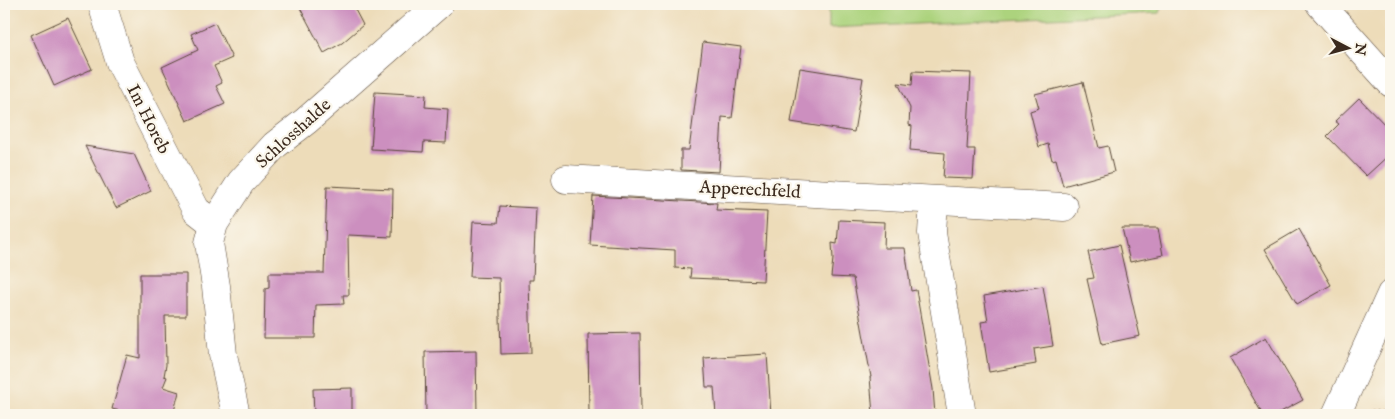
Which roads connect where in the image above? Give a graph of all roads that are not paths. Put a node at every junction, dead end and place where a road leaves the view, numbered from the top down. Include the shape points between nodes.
1 (102, 4) edge
2 (439, 4) edge
3 (1320, 4) edge
4 (1391, 83) edge
5 (566, 179) dead end
6 (934, 200) junction
7 (1064, 207) dead end
8 (214, 224) junction
9 (1391, 294) edge
10 (236, 415) edge
11 (962, 415) edge
12 (1336, 415) edge

1 - 8 street, Im Horeb via 120,62 196,210
2 - 8 street, Schlosshalde via 275,145 241,182
3 - 4 street
5 - 6 street, Apperechfeld
6 - 7 street, Apperechfeld
6 - 11 street via 932,233
8 - 10 street, Schlosshalde via 209,243 223,355
9 - 12 street

